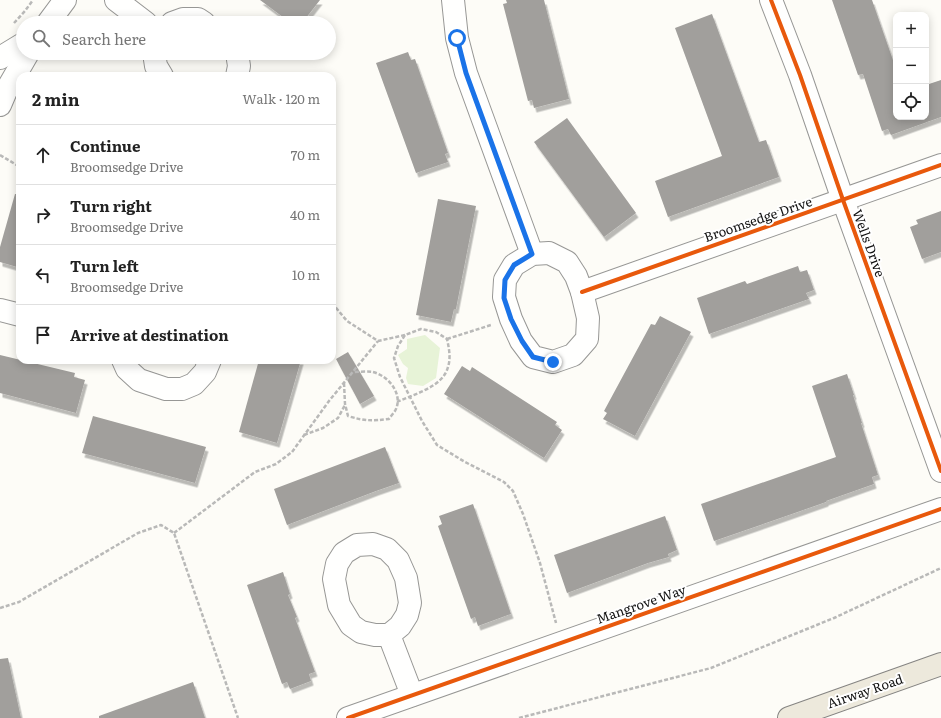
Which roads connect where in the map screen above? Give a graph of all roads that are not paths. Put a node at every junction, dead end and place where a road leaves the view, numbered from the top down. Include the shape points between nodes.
1 (65, 0) edge
2 (116, 0) edge
3 (453, 0) edge
4 (771, 0) edge
5 (53, 16) edge
6 (137, 16) edge
7 (16, 36) edge
8 (0, 58) edge
9 (24, 60) edge
10 (155, 60) edge
11 (238, 60) edge
12 (17, 72) edge
13 (160, 72) edge
14 (238, 72) edge
15 (16, 74) edge
16 (0, 105) edge
17 (941, 165) edge
18 (843, 200) junction
19 (532, 254) junction
20 (582, 292) junction
21 (0, 310) edge
22 (16, 314) edge
23 (125, 364) edge
24 (208, 364) edge
25 (941, 471) edge
26 (941, 509) edge
27 (389, 635) dead end
28 (941, 664) edge
29 (412, 695) junction
30 (348, 718) edge
31 (789, 718) edge

1 - 5 street
2 - 6 street
3 - 19 street via 457,38 466,73
4 - 18 street, Wells Drive
7 - 8 street
9 - 12 street
10 - 13 street
11 - 14 street
15 - 16 street
17 - 18 street, Broomsedge Drive
18 - 20 street, Broomsedge Drive
18 - 25 street, Wells Drive
19 - 20 street via 549,253 567,262
19 - 20 street via 514,265 505,280 504,298 511,319 533,357 553,362 573,355 587,339 588,318
21 - 22 street
23 - 24 street via 139,380 166,389 182,389 194,384
26 - 29 street, Mangrove Way
27 - 29 street
28 - 31 main road, Airway Road
29 - 30 street, Mangrove Way

